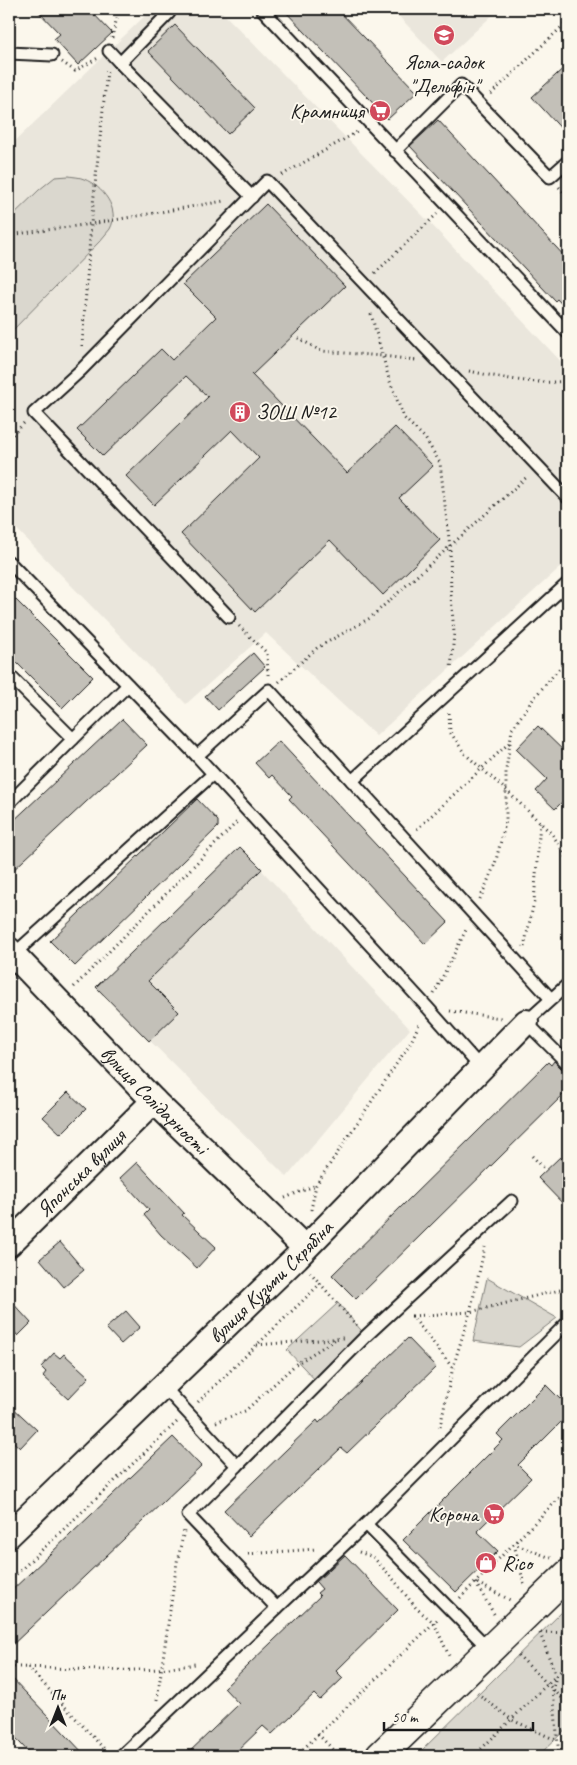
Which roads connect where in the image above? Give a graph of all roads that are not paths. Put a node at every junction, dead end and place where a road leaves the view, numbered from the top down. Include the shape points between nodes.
1 (262, 9) edge
2 (169, 14) dead end
3 (109, 51) road end
4 (9, 53) edge
5 (52, 55) road end
6 (120, 63) junction
7 (395, 151) junction
8 (568, 162) edge
9 (252, 197) junction
10 (568, 333) edge
11 (568, 498) edge
12 (9, 562) edge
13 (568, 583) edge
14 (229, 617) road end
15 (9, 675) edge
16 (128, 686) junction
17 (73, 739) junction
18 (197, 756) junction
19 (213, 774) junction
20 (352, 781) junction
21 (9, 803) edge
22 (13, 962) edge
23 (568, 984) edge
24 (551, 999) junction
25 (526, 1022) junction
26 (568, 1064) edge
27 (481, 1068) junction
28 (154, 1101) junction
29 (512, 1201) dead end
30 (9, 1244) edge
31 (304, 1247) dead end
32 (568, 1322) edge
33 (164, 1387) junction
34 (238, 1466) junction
35 (366, 1524) junction
36 (9, 1535) edge
37 (564, 1567) edge
38 (277, 1608) junction
39 (499, 1641) junction
40 (121, 1756) edge
41 (380, 1756) edge

1 - 7 lane
2 - 6 lane
3 - 6 lane
4 - 5 lane
6 - 9 lane
7 - 8 lane via 461,85 550,177
7 - 10 lane
9 - 11 lane via 268,182
9 - 14 lane via 81,370 34,413
12 - 16 lane
13 - 20 lane
15 - 17 lane
16 - 17 lane
16 - 18 lane
17 - 21 lane
18 - 19 lane
18 - 20 lane via 269,690
19 - 22 lane
19 - 27 lane
20 - 24 lane
22 - 28 street, вулиця Солідарності via 59,1002
23 - 24 lane
24 - 25 lane
25 - 26 lane
25 - 27 street, вулиця Кузьми Скрябіна
27 - 33 street, вулиця Кузьми Скрябіна via 297,1257
28 - 30 street, Японська вулиця
28 - 31 street, вулиця Солідарності
29 - 34 lane via 366,1336
32 - 35 lane
33 - 34 lane
33 - 36 street, вулиця Кузьми Скрябіна
34 - 38 lane via 188,1515
35 - 38 lane
35 - 39 lane via 449,1608
37 - 39 street via 531,1610
38 - 40 lane
39 - 41 street

